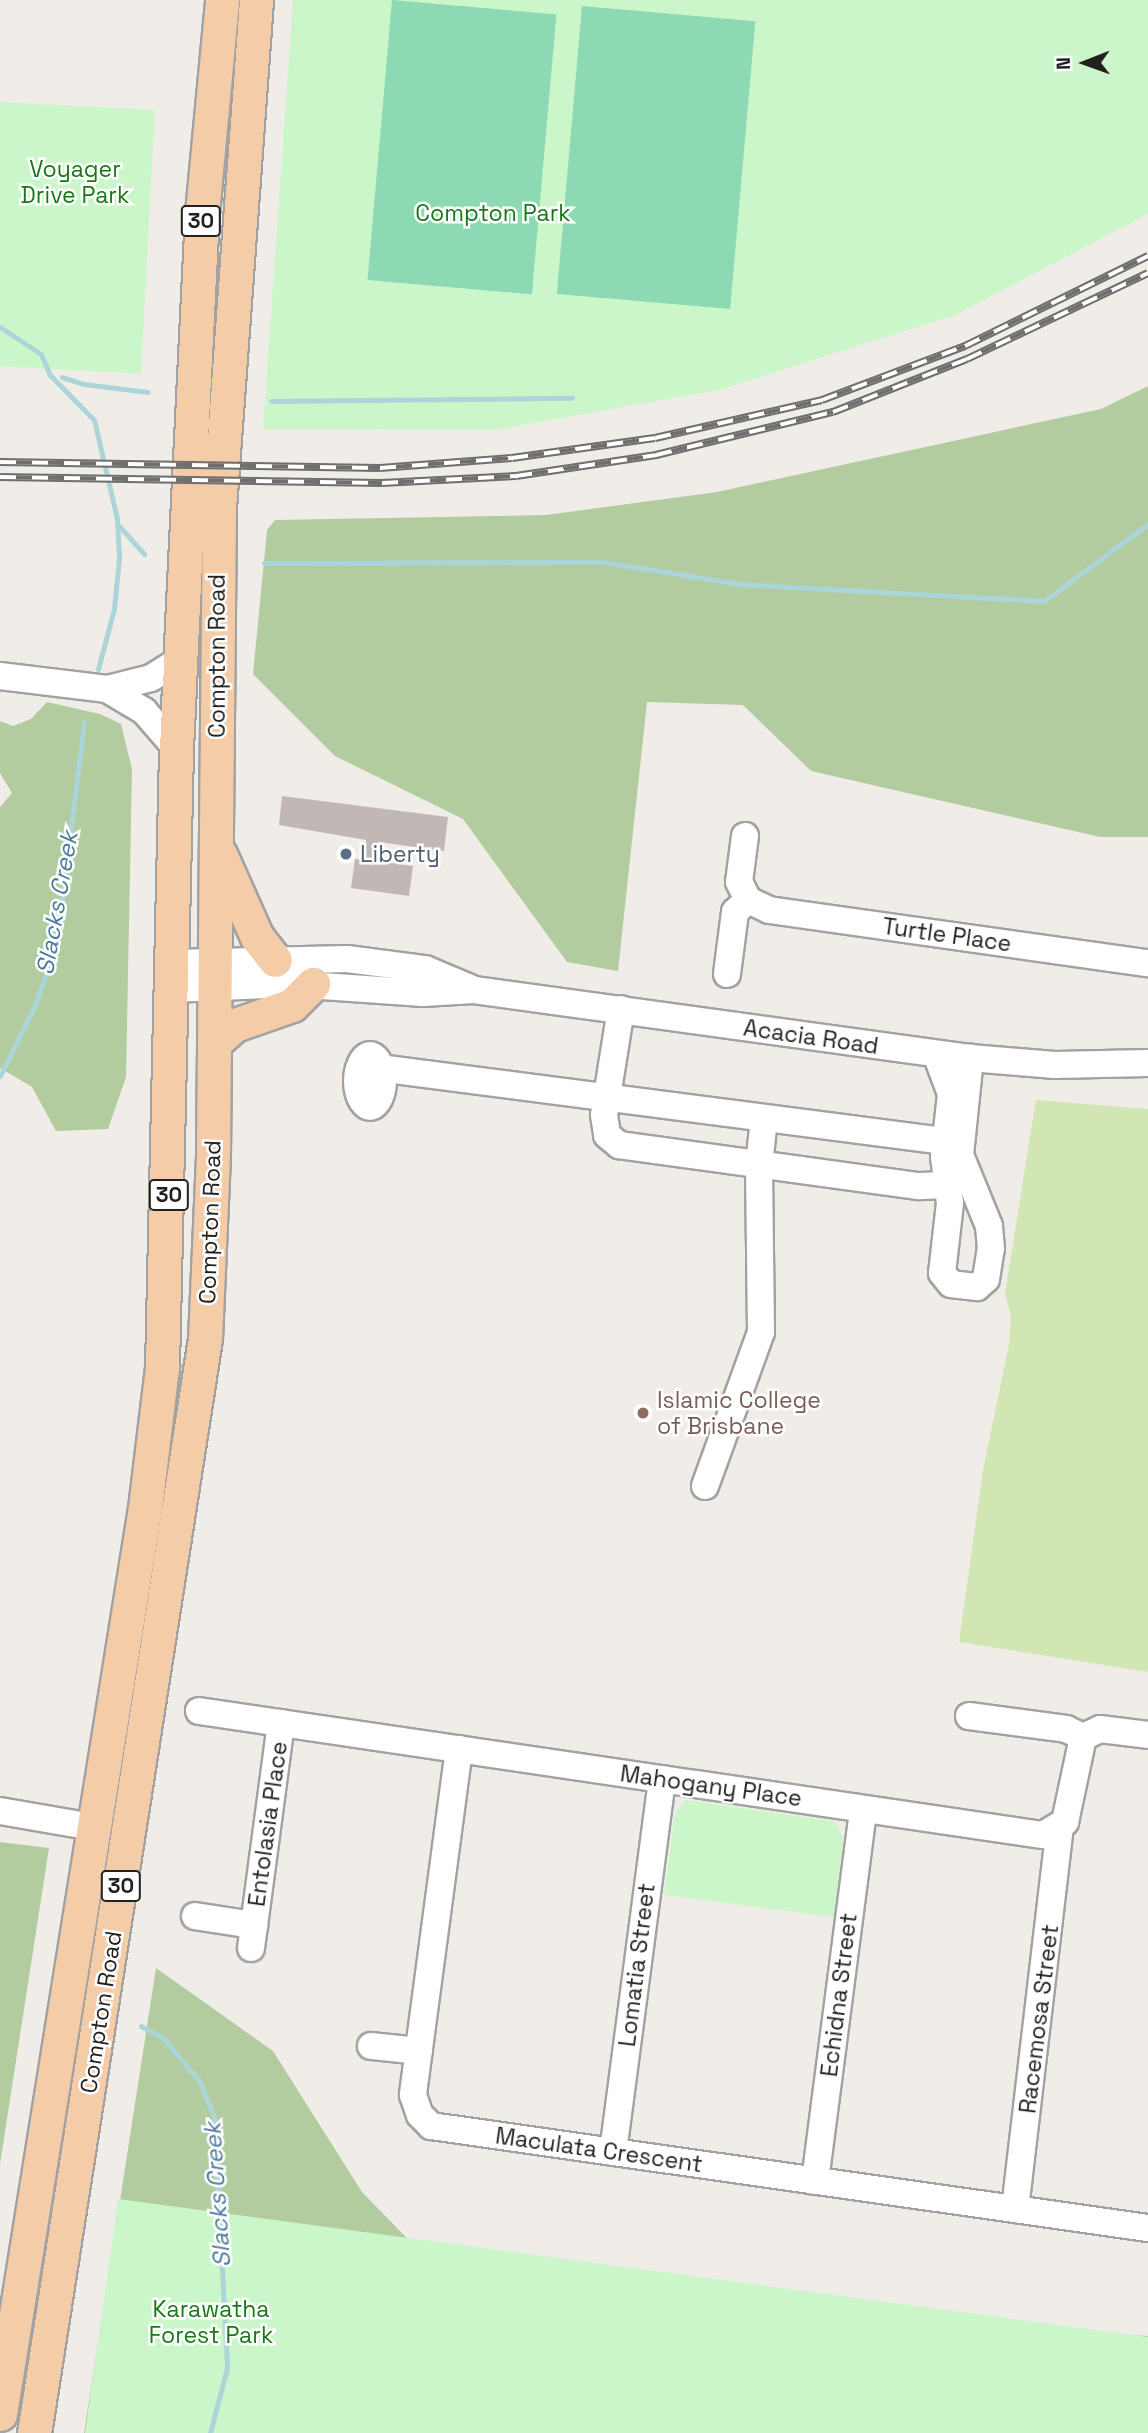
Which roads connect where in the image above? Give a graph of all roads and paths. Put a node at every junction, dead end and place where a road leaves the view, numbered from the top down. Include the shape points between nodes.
1 (222, 0) edge
2 (256, 0) edge
3 (250, 87) junction
4 (208, 140) junction
5 (180, 660) junction
6 (0, 676) edge
7 (107, 689) junction
8 (176, 748) junction
9 (745, 836) dead end
10 (215, 846) junction
11 (748, 900) junction
12 (275, 960) junction
13 (1148, 963) edge
14 (727, 974) dead end
15 (214, 975) junction
16 (170, 976) junction
17 (313, 984) junction
18 (474, 990) junction
19 (621, 1009) junction
20 (214, 1043) junction
21 (936, 1054) junction
22 (970, 1058) junction
23 (1148, 1063) edge
24 (379, 1068) dead end
25 (608, 1099) junction
26 (764, 1119) junction
27 (952, 1142) junction
28 (759, 1164) junction
29 (948, 1185) junction
30 (705, 1486) dead end
31 (199, 1711) dead end
32 (969, 1716) dead end
33 (281, 1723) junction
34 (1148, 1735) edge
35 (1083, 1737) junction
36 (459, 1749) junction
37 (662, 1779) junction
38 (863, 1809) junction
39 (0, 1811) edge
40 (93, 1828) junction
41 (1060, 1828) junction
42 (195, 1916) dead end
43 (371, 2046) dead end
44 (419, 2051) junction
45 (613, 2152) junction
46 (815, 2180) junction
47 (1015, 2209) junction
48 (1148, 2228) edge
49 (0, 2414) edge
50 (34, 2433) edge

1 - 4 main road, Compton Road / 30
2 - 3 main road, Compton Road / 30
3 - 4 main road via 233,108 230,134
3 - 10 main road, Compton Road / 30 via 219,508
4 - 5 main road, Compton Road / 30
5 - 7 street via 151,678
5 - 8 main road, Compton Road / 30
6 - 7 street
7 - 8 street via 144,711
8 - 16 main road, Compton Road / 30
9 - 11 street via 739,882
10 - 12 main road via 231,870 257,937
10 - 15 main road, Compton Road / 30
11 - 13 street, Turtle Place via 769,910
11 - 14 street via 736,912
12 - 15 street, Acacia Road
12 - 18 street, Acacia Road via 328,957 394,964 425,969
15 - 16 street, Acacia Road
15 - 17 street, Acacia Road
15 - 20 main road, Compton Road / 30
16 - 40 main road, Compton Road / 30 via 162,1367 149,1483
17 - 18 street, Acacia Road via 423,993
17 - 20 main road via 292,1005 229,1027
18 - 19 street, Acacia Road
19 - 21 street, Acacia Road
19 - 25 street
20 - 50 main road, Compton Road / 30 via 211,1249 200,1385
21 - 22 street, Acacia Road
21 - 27 street via 951,1094
22 - 23 street, Acacia Road via 1055,1065
22 - 27 street
24 - 25 street
25 - 26 street
25 - 28 street via 605,1129 619,1145
26 - 27 street
26 - 28 street
27 - 29 street
27 - 29 street via 989,1226 989,1262 981,1286 951,1284 943,1277
28 - 29 street via 920,1186
28 - 30 street via 761,1332
31 - 33 street, Mahogany Place
32 - 35 street via 1066,1729
33 - 36 street, Mahogany Place
33 - 42 street, Entolasia Place via 253,1936
34 - 35 street via 1100,1728
35 - 41 street via 1070,1807
36 - 37 street, Mahogany Place
36 - 44 street, Maculata Crescent
37 - 38 street, Mahogany Place
37 - 45 street, Lomatia Street
38 - 41 street, Mahogany Place via 1043,1835
38 - 46 street, Echidna Street
39 - 40 street
40 - 49 main road, Compton Road / 30
41 - 47 street, Racemosa Street
43 - 44 street
44 - 45 street, Maculata Crescent via 414,2095 420,2115 431,2126
45 - 46 street, Maculata Crescent
46 - 47 street, Maculata Crescent
47 - 48 street, Maculata Crescent

